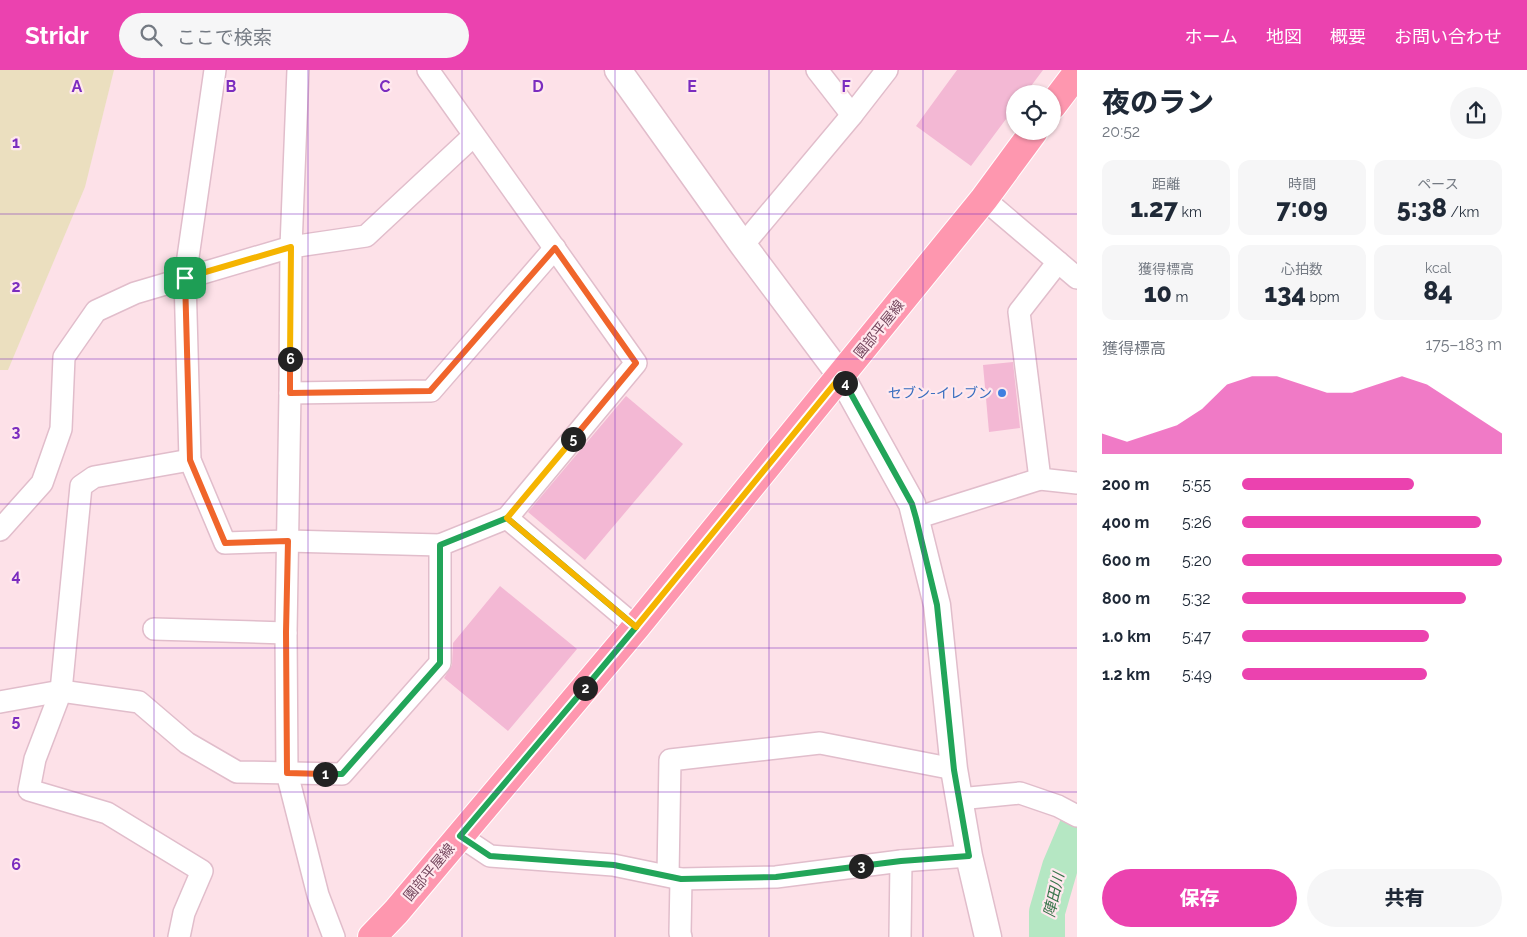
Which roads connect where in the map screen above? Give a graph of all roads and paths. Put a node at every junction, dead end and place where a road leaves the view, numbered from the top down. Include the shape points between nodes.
1 (215, 70) edge
2 (298, 70) edge
3 (428, 70) edge
4 (618, 70) edge
5 (817, 70) edge
6 (887, 70) edge
7 (1077, 73) edge
8 (1061, 94) edge
9 (852, 116) junction
10 (469, 140) dead end
11 (1027, 140) edge
12 (984, 199) junction
13 (743, 245) junction
14 (291, 247) junction
15 (555, 248) junction
16 (1058, 262) junction
17 (185, 278) junction
18 (1077, 278) edge
19 (841, 376) junction
20 (290, 393) junction
21 (190, 460) junction
22 (1040, 479) junction
23 (1077, 483) edge
24 (507, 518) junction
25 (916, 518) junction
26 (0, 530) edge
27 (288, 541) junction
28 (440, 545) junction
29 (636, 627) junction
30 (154, 629) dead end
31 (286, 632) junction
32 (61, 691) junction
33 (0, 702) edge
34 (954, 770) junction
35 (287, 773) junction
36 (959, 799) junction
37 (1077, 816) edge
38 (460, 836) junction
39 (969, 856) junction
40 (901, 861) junction
41 (674, 877) junction
42 (179, 937) edge
43 (334, 937) edge
44 (372, 937) edge
45 (681, 937) edge
46 (900, 937) edge
47 (988, 937) edge

1 - 17 street
2 - 14 street
3 - 15 street
4 - 13 street
5 - 9 street
6 - 9 street
7 - 8 main road
9 - 13 street
10 - 14 street via 366,236
11 - 12 main road, 園部平屋線
12 - 16 street
12 - 19 main road, 園部平屋線
13 - 19 street
14 - 17 street
14 - 20 street
15 - 20 street via 430,391
15 - 24 street via 636,363
16 - 18 street
16 - 22 street via 1019,312
17 - 21 street
17 - 26 street via 135,293 96,311 64,357 61,429 42,483
19 - 25 street via 912,504
19 - 29 main road, 園部平屋線
20 - 27 street
21 - 27 street via 225,543
21 - 32 street via 94,477 81,486
22 - 23 street
22 - 25 street
24 - 28 street
24 - 29 street
25 - 34 street via 937,605
27 - 28 street
27 - 31 street
28 - 35 street via 440,663 342,774
29 - 38 main road, 園部平屋線
30 - 31 street
31 - 35 street
32 - 33 street
32 - 35 street via 140,702 187,743 237,772
32 - 42 street via 35,759 29,790 107,813 202,871 184,913
34 - 36 street
34 - 41 street via 820,743 670,760
35 - 43 street via 318,895
36 - 37 street via 1020,793
36 - 39 street
38 - 41 street via 490,856 614,865
38 - 44 main road, 園部平屋線
39 - 40 street
39 - 47 street
40 - 41 street via 776,877
40 - 46 street
41 - 45 street

